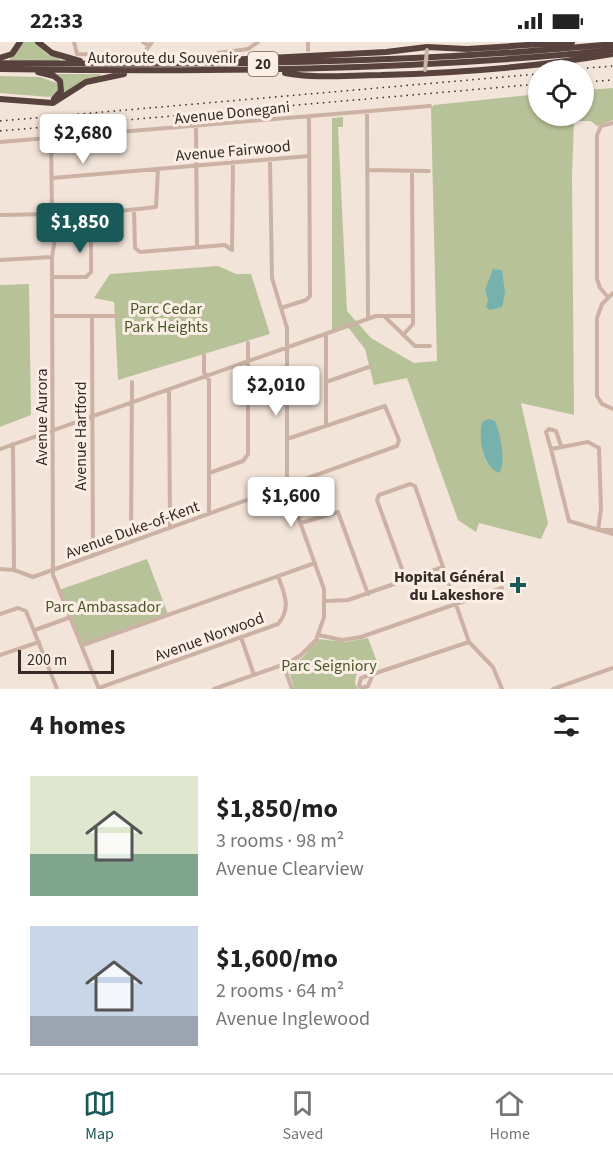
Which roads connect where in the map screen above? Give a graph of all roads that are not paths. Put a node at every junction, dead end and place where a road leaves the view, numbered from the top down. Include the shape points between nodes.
1 (20, 42) edge
2 (38, 42) edge
3 (74, 42) edge
4 (143, 42) edge
5 (258, 42) edge
6 (308, 42) edge
7 (572, 42) edge
8 (150, 44) edge
9 (613, 44) edge
10 (428, 47) edge
11 (308, 50) dead end
12 (613, 52) edge
13 (218, 53) dead end
14 (0, 58) edge
15 (0, 63) edge
16 (96, 64) junction
17 (179, 65) junction
18 (0, 69) edge
19 (22, 69) junction
20 (272, 70) junction
21 (138, 71) junction
22 (425, 72) junction
23 (0, 97) edge
24 (430, 106) dead end
25 (367, 112) junction
26 (309, 117) junction
27 (613, 123) edge
28 (196, 128) junction
29 (51, 138) junction
30 (0, 142) edge
31 (309, 156) junction
32 (270, 159) junction
33 (233, 162) junction
34 (197, 165) junction
35 (158, 169) junction
36 (368, 170) junction
37 (412, 171) junction
38 (429, 171) dead end
39 (52, 178) junction
40 (135, 210) junction
41 (52, 214) junction
42 (91, 214) junction
43 (0, 215) edge
44 (56, 224) junction
45 (197, 247) junction
46 (52, 256) junction
47 (0, 260) edge
48 (52, 277) junction
49 (613, 293) edge
50 (608, 297) junction
51 (281, 308) junction
52 (52, 316) junction
53 (92, 316) junction
54 (118, 316) dead end
55 (384, 316) junction
56 (413, 316) junction
57 (368, 319) junction
58 (326, 334) junction
59 (403, 335) junction
60 (248, 342) dead end
61 (430, 346) dead end
62 (286, 347) junction
63 (204, 355) dead end
64 (248, 362) junction
65 (369, 368) dead end
66 (207, 376) junction
67 (132, 382) dead end
68 (326, 382) junction
69 (169, 389) junction
70 (131, 403) junction
71 (613, 409) edge
72 (92, 416) junction
73 (326, 426) junction
74 (53, 430) junction
75 (287, 439) junction
76 (13, 444) junction
77 (561, 446) junction
78 (0, 449) edge
79 (551, 449) junction
80 (209, 473) junction
81 (287, 486) junction
82 (209, 514) junction
83 (301, 523) junction
84 (170, 528) junction
85 (598, 530) junction
86 (613, 532) edge
87 (131, 542) junction
88 (93, 556) junction
89 (315, 563) junction
90 (443, 567) junction
91 (13, 570) junction
92 (53, 570) junction
93 (0, 572) edge
94 (278, 576) junction
95 (406, 580) junction
96 (502, 588) dead end
97 (368, 594) junction
98 (326, 601) junction
99 (456, 603) junction
100 (0, 614) edge
101 (70, 617) junction
102 (34, 630) junction
103 (318, 635) junction
104 (241, 638) junction
105 (39, 642) junction
106 (469, 642) junction
107 (83, 645) junction
108 (0, 655) edge
109 (283, 664) junction
110 (613, 668) edge
111 (254, 675) junction
112 (372, 676) dead end
113 (99, 688) edge
114 (559, 688) edge
115 (57, 689) edge
116 (214, 689) edge
117 (292, 689) edge
118 (502, 689) edge
119 (553, 689) edge

1 - 14 highway via 12,54
2 - 16 highway via 55,54
3 - 8 street via 75,53 134,56 144,53
4 - 8 street
5 - 13 street via 248,49
6 - 11 street
7 - 10 highway via 466,49
9 - 17 highway, Autoroute du Souvenir / 20 via 428,57
10 - 17 highway
10 - 22 street, bridge
12 - 20 highway, Autoroute du Souvenir / 20
12 - 22 highway via 527,65
15 - 16 highway, Autoroute du Souvenir / 20
16 - 17 highway, Autoroute du Souvenir / 20
18 - 19 highway, Autoroute du Souvenir / 20
19 - 21 highway, Autoroute du Souvenir / 20
19 - 23 highway via 57,78 62,84 59,94 49,100
20 - 21 highway, Autoroute du Souvenir / 20
20 - 22 highway via 298,75
21 - 23 highway via 86,82 53,103
24 - 25 street, Avenue Donegani
25 - 26 street, Avenue Donegani
25 - 36 street
26 - 28 street, Avenue Donegani
26 - 31 street
27 - 50 street via 602,126 597,135 597,279
28 - 29 street, Avenue Donegani
28 - 34 street
29 - 30 street, Avenue Donegani
29 - 39 street, Avenue Aurora
31 - 32 street, Avenue Fairwood
31 - 51 street via 310,296
32 - 33 street, Avenue Fairwood
32 - 51 street via 272,278
33 - 34 street, Avenue Fairwood
33 - 45 street via 232,250 225,245
34 - 35 street, Avenue Fairwood
34 - 45 street
35 - 39 street, Avenue Fairwood
35 - 40 street via 158,204 153,209
36 - 37 street
36 - 57 street
37 - 38 street
37 - 56 street
39 - 41 street, Avenue Aurora
40 - 42 street
40 - 45 street via 137,250
41 - 43 street
41 - 44 street, Avenue Aurora
42 - 44 street
42 - 48 street via 91,272 86,277
44 - 46 street, Avenue Aurora
46 - 47 street
46 - 48 street, Avenue Aurora
48 - 52 street, Avenue Aurora
49 - 50 street
50 - 71 street via 597,318 597,396 602,404
51 - 62 street
52 - 53 street
52 - 74 street, Avenue Aurora
53 - 54 street
53 - 72 street, Avenue Hartford
55 - 56 street
55 - 57 street
55 - 59 street
56 - 59 street via 413,324
57 - 58 street
58 - 62 street
58 - 68 street
59 - 61 street via 415,346
60 - 64 street
62 - 64 street
62 - 75 street
63 - 66 street
64 - 66 street
64 - 80 street via 248,454 243,461
65 - 68 street
66 - 69 street
66 - 80 street
67 - 70 street
68 - 73 street
69 - 70 street
69 - 84 street
70 - 72 street
70 - 87 street
72 - 74 street
72 - 88 street, Avenue Hartford
73 - 75 street
73 - 81 street, Avenue Duke-of-Kent via 382,406 388,408 399,440 397,446
74 - 76 street
74 - 92 street, Avenue Aurora
75 - 81 street
76 - 78 street
76 - 91 street
77 - 79 street
77 - 79 street via 556,431 549,429 546,432
77 - 85 street via 588,442 599,448
79 - 85 street via 569,521
80 - 82 street
81 - 82 street, Avenue Duke-of-Kent
81 - 83 street
82 - 84 street, Avenue Duke-of-Kent
83 - 89 street
83 - 97 street via 338,512
84 - 87 street, Avenue Duke-of-Kent
85 - 86 street
87 - 88 street, Avenue Duke-of-Kent
88 - 92 street, Avenue Duke-of-Kent
89 - 94 street
89 - 98 street
90 - 95 street
90 - 95 street via 415,486 410,484 379,495 377,501
90 - 99 street
91 - 92 street, Avenue Duke-of-Kent via 33,577
91 - 93 street, Avenue Duke-of-Kent
92 - 101 street, Avenue Aurora
94 - 104 street, Avenue Norwood via 286,600 283,618 278,624
94 - 107 street
95 - 97 street
96 - 99 street
97 - 98 street
98 - 103 street
99 - 103 street via 361,637
99 - 106 street
100 - 102 street via 22,608
101 - 102 street
101 - 107 street, Avenue Aurora
102 - 105 street
103 - 109 street via 302,655
104 - 111 street
104 - 113 street, Avenue Norwood
105 - 108 street
105 - 115 street
106 - 112 street
106 - 118 street via 493,667
107 - 113 street, Avenue Aurora
109 - 111 street
109 - 117 street
110 - 114 street
111 - 116 street
114 - 119 street

